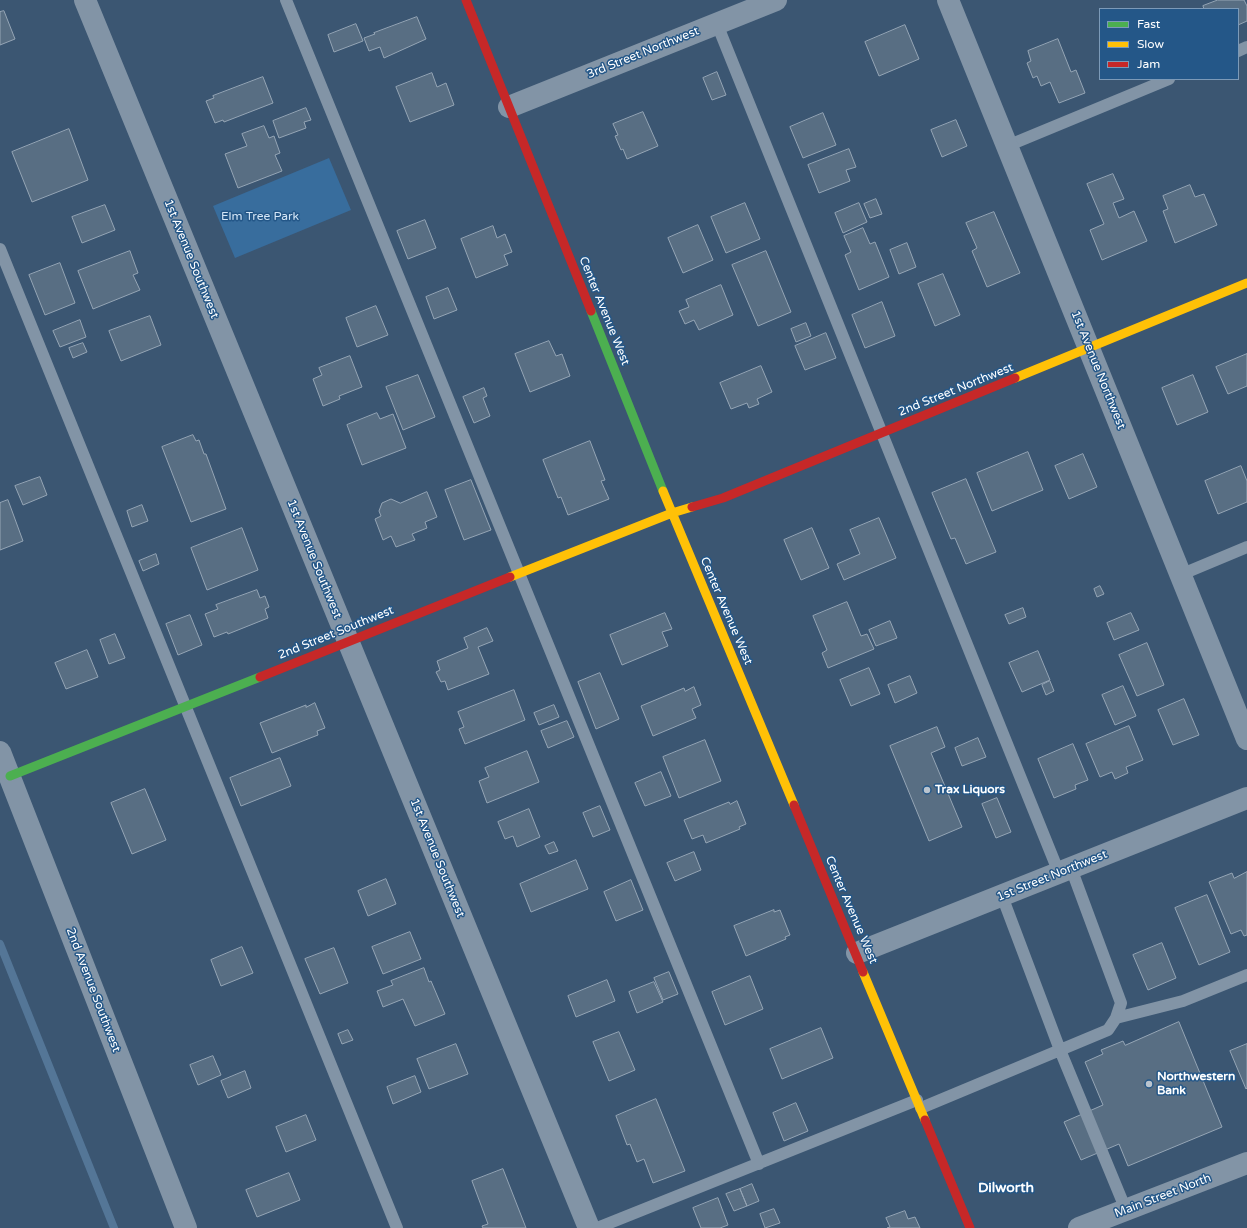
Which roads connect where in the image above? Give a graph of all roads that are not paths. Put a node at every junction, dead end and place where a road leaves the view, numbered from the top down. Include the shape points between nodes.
1 (85, 0) edge
2 (286, 0) edge
3 (466, 0) edge
4 (776, 0) edge
5 (948, 0) edge
6 (717, 24) junction
7 (1168, 80) edge
8 (509, 107) junction
9 (1007, 146) junction
10 (0, 249) edge
11 (1247, 283) edge
12 (1089, 348) junction
13 (882, 433) junction
14 (672, 512) junction
15 (1247, 547) edge
16 (519, 573) junction
17 (1180, 575) junction
18 (348, 641) junction
19 (185, 706) junction
20 (1247, 739) edge
21 (0, 752) edge
22 (10, 776) junction
23 (1247, 798) edge
24 (1065, 871) junction
25 (1002, 896) junction
26 (857, 954) junction
27 (1247, 976) edge
28 (1116, 1018) junction
29 (1060, 1050) junction
30 (919, 1104) junction
31 (1247, 1163) edge
32 (759, 1164) junction
33 (1126, 1210) junction
34 (186, 1228) edge
35 (397, 1228) edge
36 (590, 1228) edge
37 (597, 1228) edge
38 (970, 1228) edge
39 (1079, 1228) edge

1 - 18 street, 1st Avenue Southwest
2 - 16 lane
3 - 8 street, Center Avenue West
4 - 6 street, 3rd Street Northwest
5 - 9 street, 1st Avenue Northwest
6 - 8 street, 3rd Street Northwest
6 - 13 lane
7 - 9 lane
8 - 14 street, Center Avenue West
9 - 12 street, 1st Avenue Northwest
10 - 19 lane
11 - 12 street, 2nd Street Northwest
12 - 13 street, 2nd Street Northwest
12 - 17 street, 1st Avenue Northwest
13 - 14 street, 2nd Street Northwest via 723,498
13 - 24 lane
14 - 16 street, 2nd Street Southwest
14 - 26 street, Center Avenue West
15 - 17 lane
16 - 18 street, 2nd Street Southwest
16 - 32 lane
17 - 20 street, 1st Avenue Northwest
18 - 19 street, 2nd Street Southwest
18 - 36 street, 1st Avenue Southwest
19 - 22 street, 2nd Street Southwest
19 - 35 lane
21 - 22 street, 2nd Avenue Southwest
22 - 34 street, 2nd Avenue Southwest
23 - 24 street, 1st Street Northwest
24 - 25 street, 1st Street Northwest
24 - 28 lane via 1121,1003
25 - 26 street, 1st Street Northwest
25 - 29 lane
26 - 30 street, Center Avenue West
27 - 28 lane via 1183,1001
28 - 29 lane via 1108,1030
29 - 30 lane
29 - 33 lane
30 - 32 lane
30 - 38 street, Center Avenue West
31 - 33 street, Main Street North
32 - 37 lane
33 - 39 street, Main Street North

